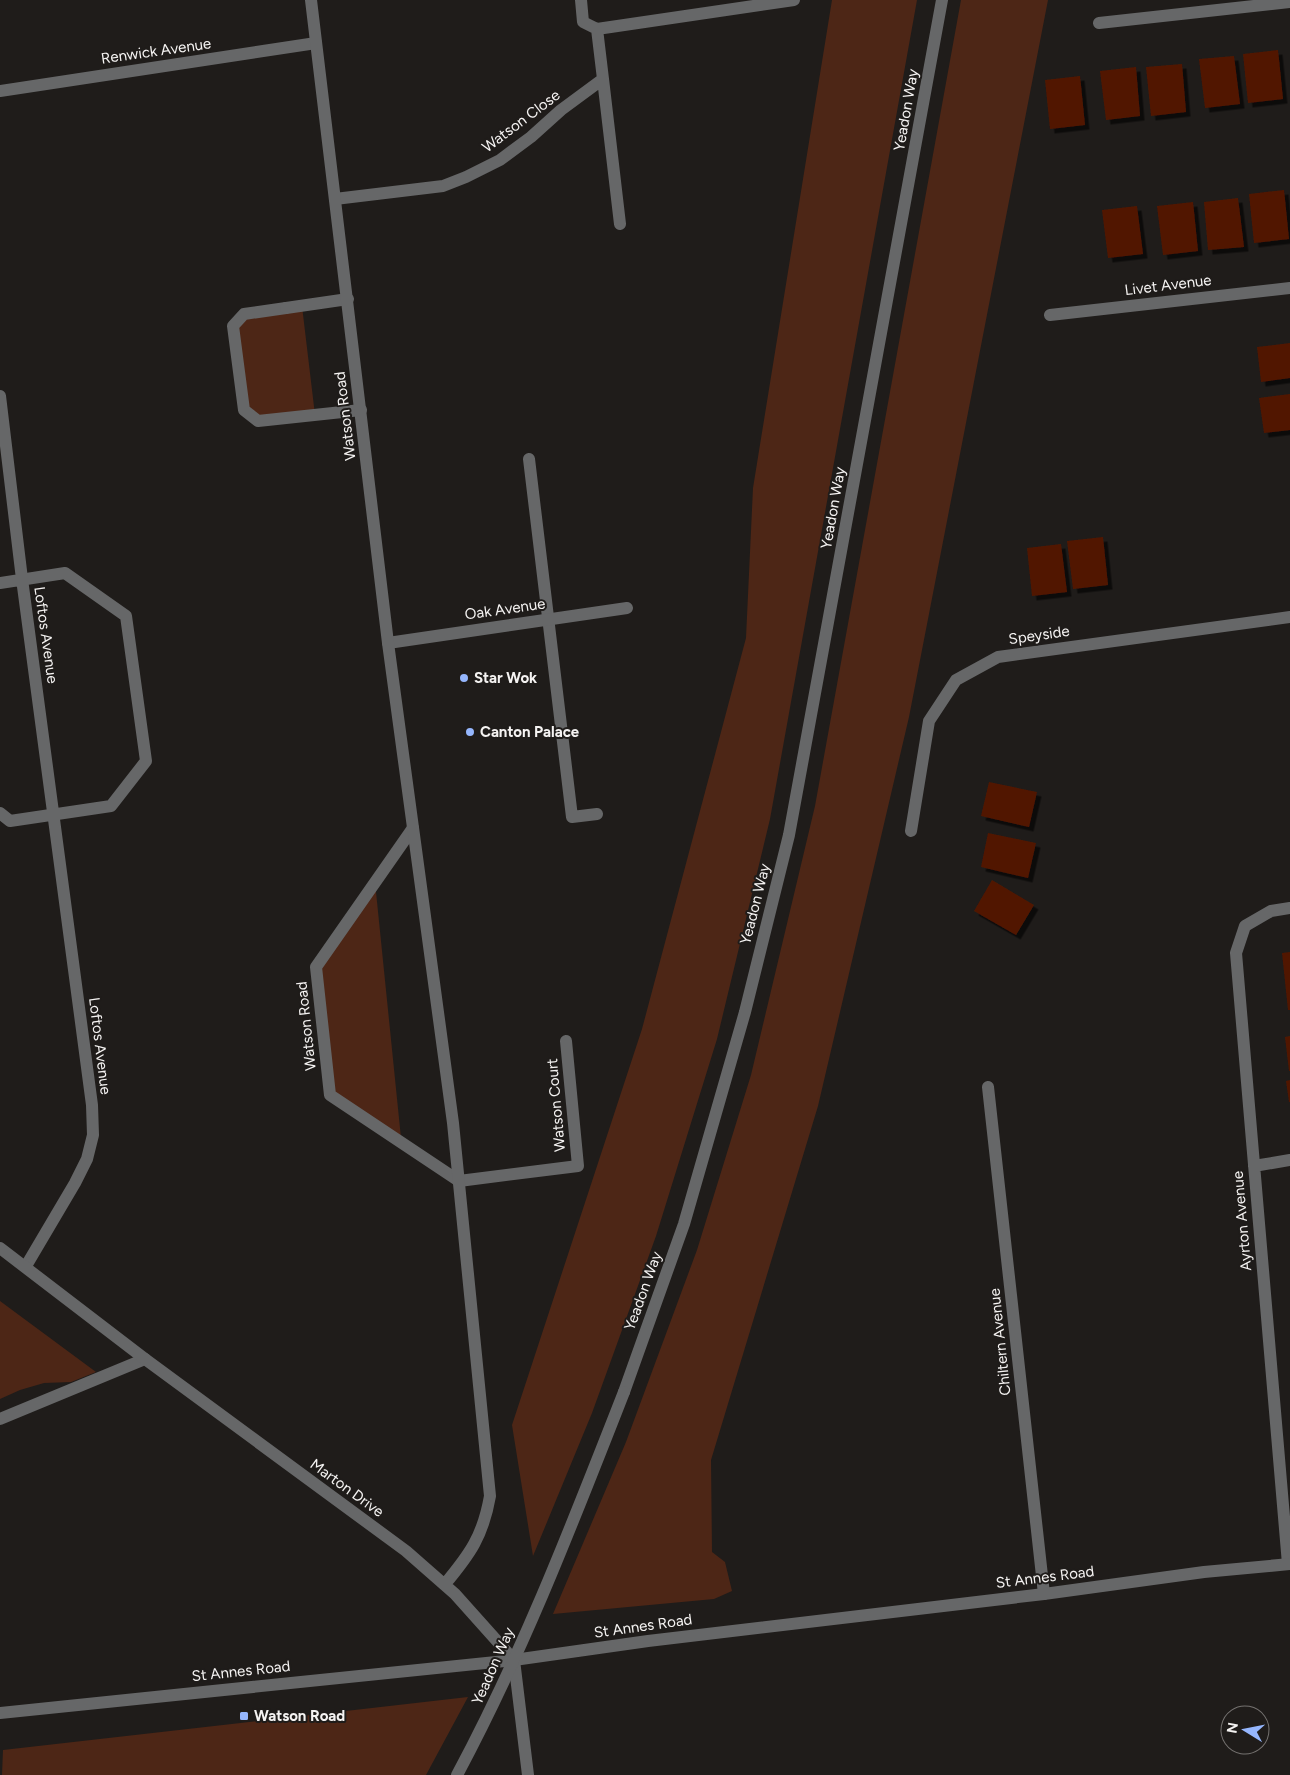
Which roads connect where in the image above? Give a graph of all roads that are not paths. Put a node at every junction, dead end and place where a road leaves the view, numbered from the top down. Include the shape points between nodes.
1 (311, 0) edge
2 (581, 0) edge
3 (794, 0) edge
4 (942, 0) edge
5 (1290, 2) edge
6 (1100, 23) dead end
7 (597, 29) junction
8 (316, 44) junction
9 (604, 79) junction
10 (0, 91) edge
11 (336, 199) junction
12 (620, 224) dead end
13 (1290, 288) edge
14 (348, 299) junction
15 (1050, 315) dead end
16 (0, 396) edge
17 (361, 410) junction
18 (529, 459) dead end
19 (22, 579) junction
20 (0, 584) edge
21 (627, 608) dead end
22 (1290, 617) edge
23 (548, 620) junction
24 (388, 643) junction
25 (0, 813) edge
26 (597, 814) dead end
27 (54, 815) junction
28 (413, 828) junction
29 (911, 831) dead end
30 (1290, 908) edge
31 (566, 1041) dead end
32 (988, 1087) dead end
33 (1290, 1160) edge
34 (1254, 1166) junction
35 (459, 1181) junction
36 (0, 1248) edge
37 (26, 1266) junction
38 (145, 1359) junction
39 (0, 1419) edge
40 (1289, 1564) edge
41 (445, 1584) junction
42 (1044, 1594) junction
43 (514, 1660) junction
44 (0, 1713) edge
45 (457, 1775) edge
46 (528, 1775) edge

1 - 8 street, Watson Road
2 - 7 street via 583,22
3 - 7 street
4 - 45 street, Yeadon Way, bridge via 789,835 745,1012 684,1224 624,1392 550,1580 486,1722
5 - 6 street
7 - 9 street
8 - 10 street, Renwick Avenue
8 - 11 street, Watson Road
9 - 11 street, Watson Close via 500,160 466,177 443,186
9 - 12 street
11 - 14 street, Watson Road
13 - 15 street, Livet Avenue
14 - 17 street, Watson Road
14 - 17 street, Watson Road via 244,314 233,326 244,410 258,421
16 - 19 street, Loftos Avenue
17 - 24 street, Watson Road
18 - 23 street
19 - 20 street, Loftos Avenue
19 - 27 street, Loftos Avenue
19 - 27 street, Loftos Avenue via 65,573 126,616 146,761 111,806
21 - 23 street, Oak Avenue
22 - 29 street, Speyside via 998,657 956,680 929,721
23 - 24 street, Oak Avenue
23 - 26 street via 572,817
24 - 28 street, Watson Road
25 - 27 street, Loftos Avenue via 10,821
27 - 37 street, Loftos Avenue via 92,1105 93,1135 87,1159 75,1183
28 - 35 street, Watson Road
28 - 35 street, Watson Road via 316,967 330,1095
30 - 34 street, Ayrton Avenue via 1271,910 1244,926 1236,953
31 - 35 street, Watson Court via 578,1166
32 - 42 street, Chiltern Avenue
33 - 34 street
34 - 40 street, Ayrton Avenue
35 - 41 street, Watson Road via 490,1496 478,1538 468,1557
36 - 37 street, Marton Drive
37 - 38 street, Marton Drive
38 - 39 street
38 - 41 street, Marton Drive via 406,1551
40 - 42 street, St Annes Road
41 - 43 street, Marton Drive
42 - 43 street, St Annes Road
43 - 44 street, St Annes Road
43 - 46 street

